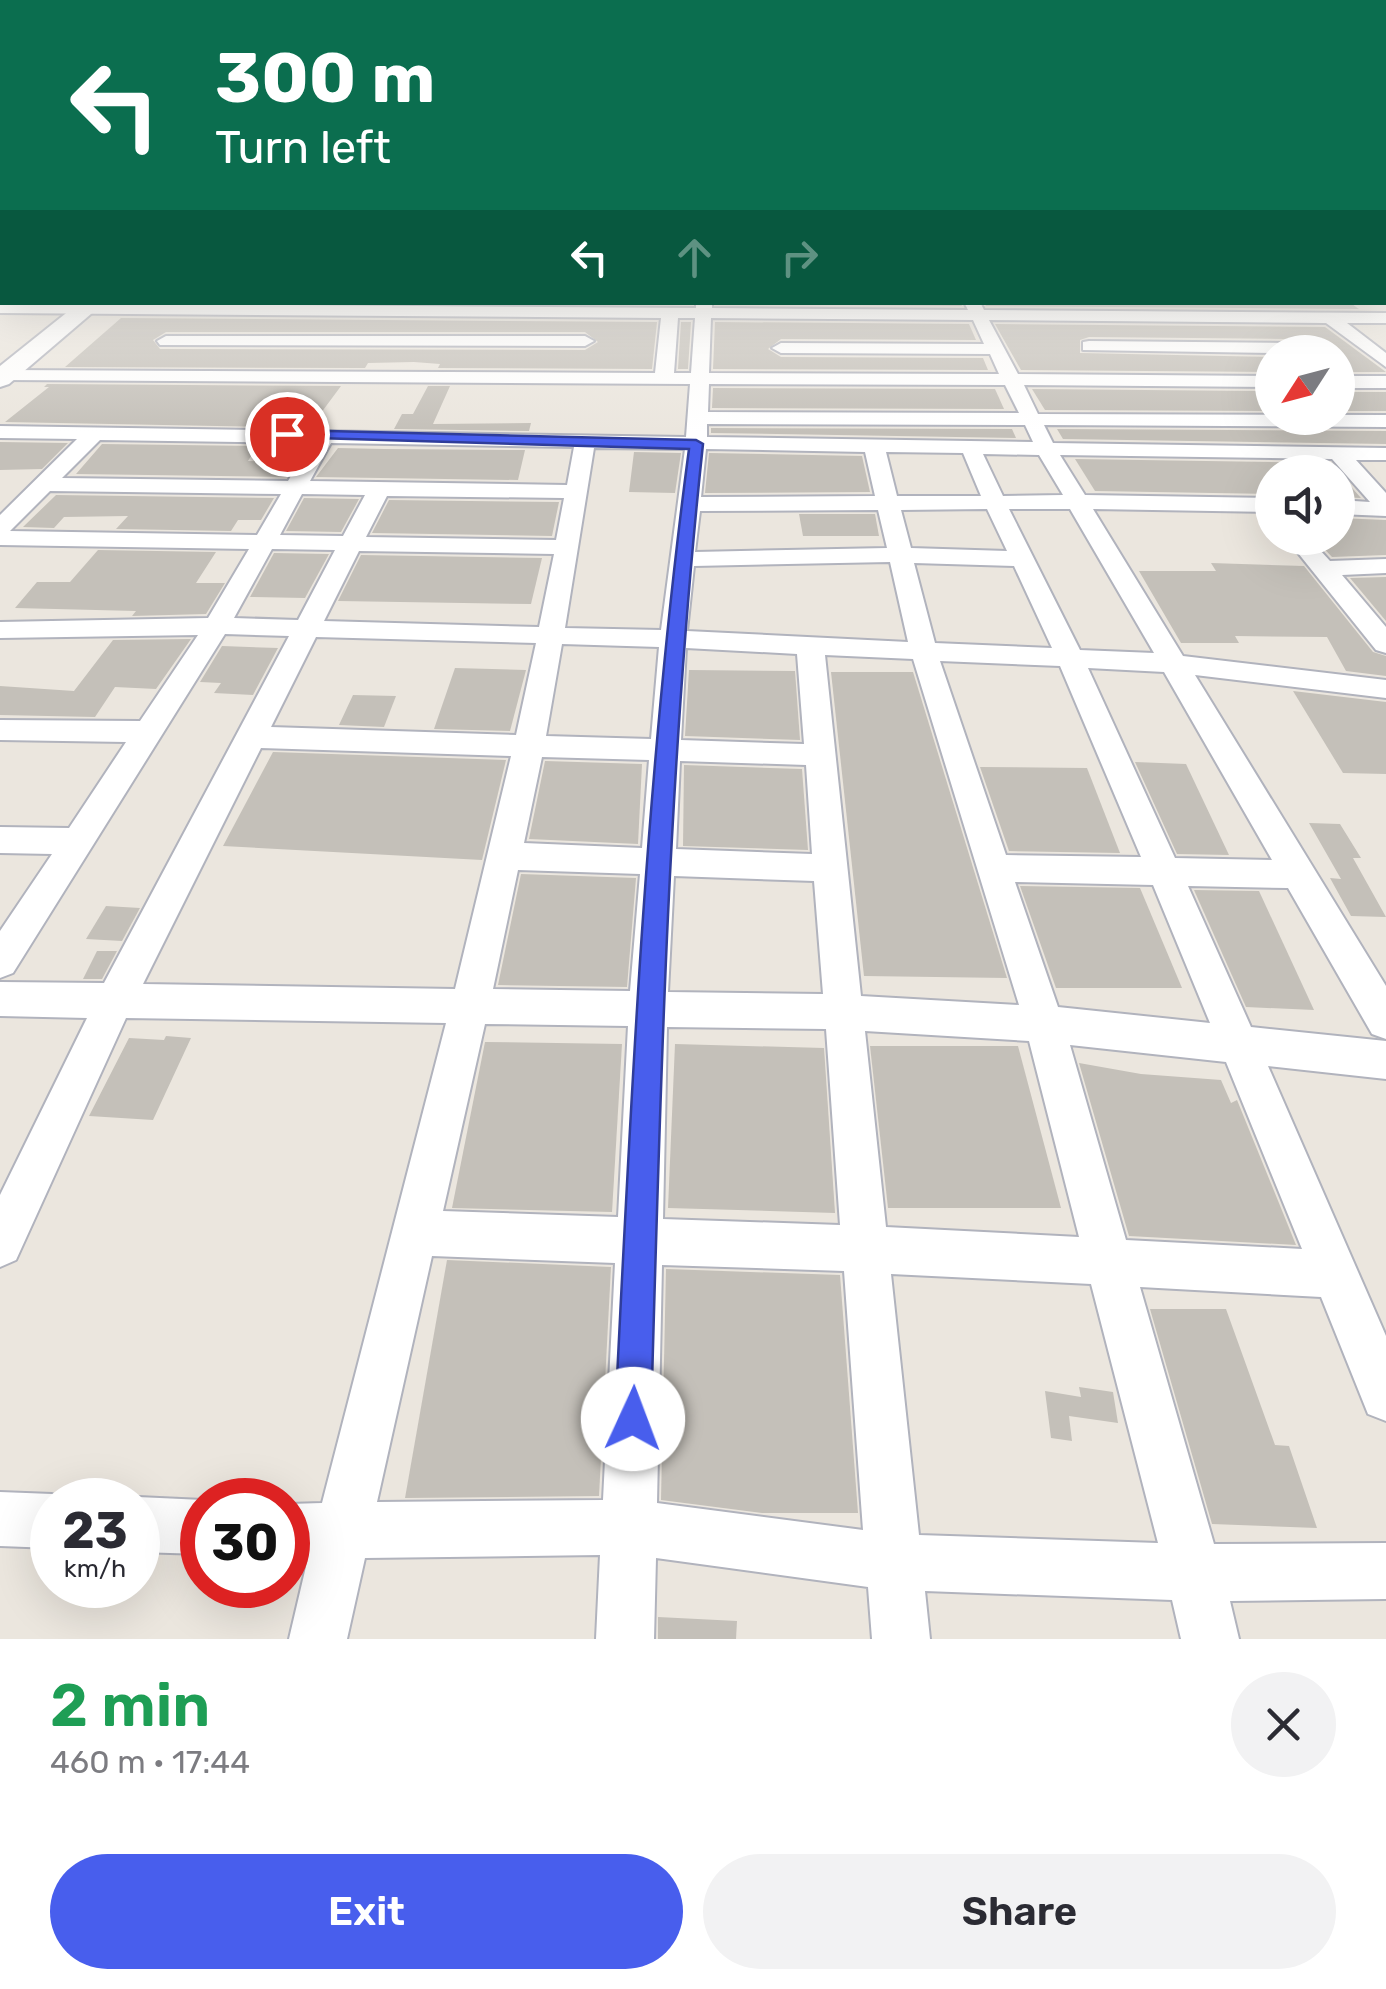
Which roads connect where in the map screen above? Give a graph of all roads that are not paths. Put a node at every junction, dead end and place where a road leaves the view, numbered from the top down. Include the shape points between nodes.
1 (1203, 305) edge
2 (1278, 305) edge
3 (90, 306) edge
4 (202, 306) edge
5 (344, 306) edge
6 (399, 307) edge
7 (492, 307) edge
8 (630, 307) edge
9 (0, 308) edge
10 (692, 309) edge
11 (894, 309) edge
12 (976, 309) edge
13 (1063, 310) edge
14 (377, 311) junction
15 (458, 311) junction
16 (593, 312) junction
17 (777, 314) junction
18 (921, 316) junction
19 (1216, 317) junction
20 (1254, 318) junction
21 (1292, 318) junction
22 (1331, 318) junction
23 (1386, 318) edge
24 (1273, 335) edge
25 (585, 341) junction
26 (166, 342) junction
27 (358, 342) junction
28 (441, 343) junction
29 (1089, 346) junction
30 (1365, 346) junction
31 (1386, 346) edge
32 (781, 348) junction
33 (935, 348) junction
34 (1255, 349) edge
35 (997, 350) junction
36 (1386, 362) edge
37 (130, 375) junction
38 (337, 376) junction
39 (423, 376) junction
40 (2, 377) edge
41 (786, 377) junction
42 (576, 378) junction
43 (682, 378) junction
44 (946, 379) junction
45 (1014, 380) junction
46 (1114, 381) junction
47 (1255, 381) edge
48 (1355, 382) edge
49 (1359, 382) junction
50 (1386, 382) edge
51 (1386, 405) edge
52 (0, 412) edge
53 (1033, 421) junction
54 (1386, 421) edge
55 (94, 423) junction
56 (697, 431) junction
57 (0, 432) edge
58 (326, 434) junction
59 (586, 442) junction
60 (874, 447) junction
61 (972, 448) junction
62 (1047, 450) junction
63 (1224, 452) junction
64 (1338, 453) junction
65 (1386, 454) edge
66 (45, 484) junction
67 (1255, 487) edge
68 (295, 488) junction
69 (380, 489) junction
70 (578, 492) junction
71 (1079, 502) junction
72 (885, 503) junction
73 (689, 504) junction
74 (993, 504) junction
75 (1255, 506) edge
76 (1355, 508) edge
77 (1386, 508) edge
78 (0, 528) edge
79 (0, 538) edge
80 (264, 542) junction
81 (348, 544) junction
82 (568, 547) junction
83 (900, 555) junction
84 (1312, 555) edge
85 (682, 559) junction
86 (1020, 559) junction
87 (1386, 566) edge
88 (1324, 569) junction
89 (217, 626) junction
90 (308, 629) junction
91 (0, 630) edge
92 (554, 636) junction
93 (673, 639) junction
94 (1386, 644) edge
95 (810, 646) junction
96 (924, 652) junction
97 (1070, 658) junction
98 (1171, 663) junction
99 (1386, 690) edge
100 (0, 730) edge
101 (148, 732) junction
102 (252, 737) junction
103 (530, 747) junction
104 (665, 752) junction
105 (819, 754) junction
106 (0, 840) edge
107 (78, 841) junction
108 (505, 856) junction
109 (658, 860) junction
110 (829, 868) junction
111 (994, 868) junction
112 (1161, 870) junction
113 (1298, 874) junction
114 (0, 962) edge
115 (0, 999) edge
116 (115, 1001) junction
117 (472, 1006) junction
118 (648, 1009) junction
119 (842, 1012) junction
120 (1386, 1022) edge
121 (1044, 1024) junction
122 (1241, 1044) junction
123 (1386, 1060) edge
124 (416, 1233) junction
125 (640, 1240) junction
126 (0, 1244) edge
127 (864, 1250) junction
128 (1113, 1265) junction
129 (1336, 1274) junction
130 (1386, 1396) edge
131 (0, 1520) edge
132 (30, 1521) edge
133 (629, 1527) junction
134 (310, 1531) edge
135 (343, 1533) junction
136 (894, 1562) junction
137 (1386, 1571) edge
138 (1194, 1573) junction
139 (318, 1639) edge
140 (625, 1639) edge
141 (900, 1639) edge
142 (1210, 1639) edge

1 - 19 street
2 - 21 street
3 - 4 street
3 - 9 street
3 - 40 street
4 - 5 street
4 - 26 street
5 - 14 street
6 - 14 street
6 - 15 street
7 - 15 street
7 - 16 street
8 - 10 street
8 - 16 street
10 - 17 street
10 - 43 street
11 - 17 street
11 - 18 street
12 - 13 street
12 - 18 street
12 - 35 street
13 - 19 street
13 - 29 street
14 - 27 street
15 - 28 street
16 - 25 street
17 - 32 street
18 - 33 street
19 - 20 street
20 - 21 street
20 - 24 street
21 - 22 street
22 - 23 street
22 - 30 street
25 - 28 street
25 - 42 street
26 - 27 street
26 - 37 street
27 - 28 street
27 - 38 street
28 - 39 street
29 - 34 street
29 - 46 street
30 - 31 street
30 - 36 street
32 - 33 street
32 - 41 street
33 - 35 street
33 - 44 street
35 - 45 street
37 - 38 street
37 - 40 street
38 - 39 street
39 - 42 street
41 - 43 street
41 - 44 street
42 - 43 street
43 - 56 street
44 - 45 street
45 - 46 street
45 - 53 street
46 - 47 street
48 - 49 street
49 - 50 street
49 - 51 street
52 - 55 street
53 - 54 street
53 - 56 street
53 - 62 street
55 - 57 street
55 - 58 street
55 - 66 street
56 - 59 street
56 - 60 street
56 - 73 street
58 - 59 street
58 - 68 street
59 - 70 street
60 - 61 street
60 - 72 street
61 - 62 street
61 - 74 street
62 - 63 street
62 - 71 street
63 - 64 street
63 - 67 street
64 - 65 street
64 - 77 street
66 - 68 street
66 - 78 street
68 - 69 street
68 - 80 street
69 - 70 street
69 - 81 street
70 - 82 street
71 - 74 street
71 - 75 street
71 - 98 street
72 - 73 street
72 - 74 street
72 - 83 street
73 - 85 street
74 - 86 street
76 - 77 street
79 - 80 street
80 - 81 street
80 - 89 street
81 - 82 street
81 - 90 street
82 - 92 street
83 - 85 street
83 - 86 street
83 - 96 street
84 - 88 street
85 - 93 street
86 - 97 street
87 - 88 street
88 - 94 street
89 - 90 street
89 - 91 street
89 - 101 street
90 - 92 street
90 - 102 street
92 - 93 street
92 - 103 street
93 - 95 street
93 - 104 street
95 - 96 street
95 - 105 street
96 - 97 street
96 - 111 street
97 - 98 street
97 - 112 street
98 - 99 street
98 - 113 street
100 - 101 street
101 - 107 street
102 - 103 street
102 - 116 street
103 - 104 street
103 - 108 street
104 - 105 street
104 - 109 street
105 - 110 street
106 - 107 street
107 - 114 street
108 - 109 street
108 - 117 street
109 - 110 street
109 - 118 street
110 - 119 street
111 - 112 street
111 - 121 street
112 - 113 street
112 - 122 street
113 - 120 street
115 - 116 street
116 - 117 street
116 - 126 street
117 - 118 street
117 - 124 street
118 - 119 street
118 - 125 street
119 - 121 street
119 - 127 street
121 - 122 street
121 - 128 street
122 - 123 street
122 - 129 street
124 - 125 street
124 - 135 street
125 - 127 street
125 - 133 street
127 - 128 street
127 - 136 street
128 - 129 street
128 - 138 street
129 - 130 street
131 - 132 street
133 - 135 street
133 - 136 street
133 - 140 street
134 - 135 street
135 - 139 street
136 - 138 street
136 - 141 street
137 - 138 street
138 - 142 street

